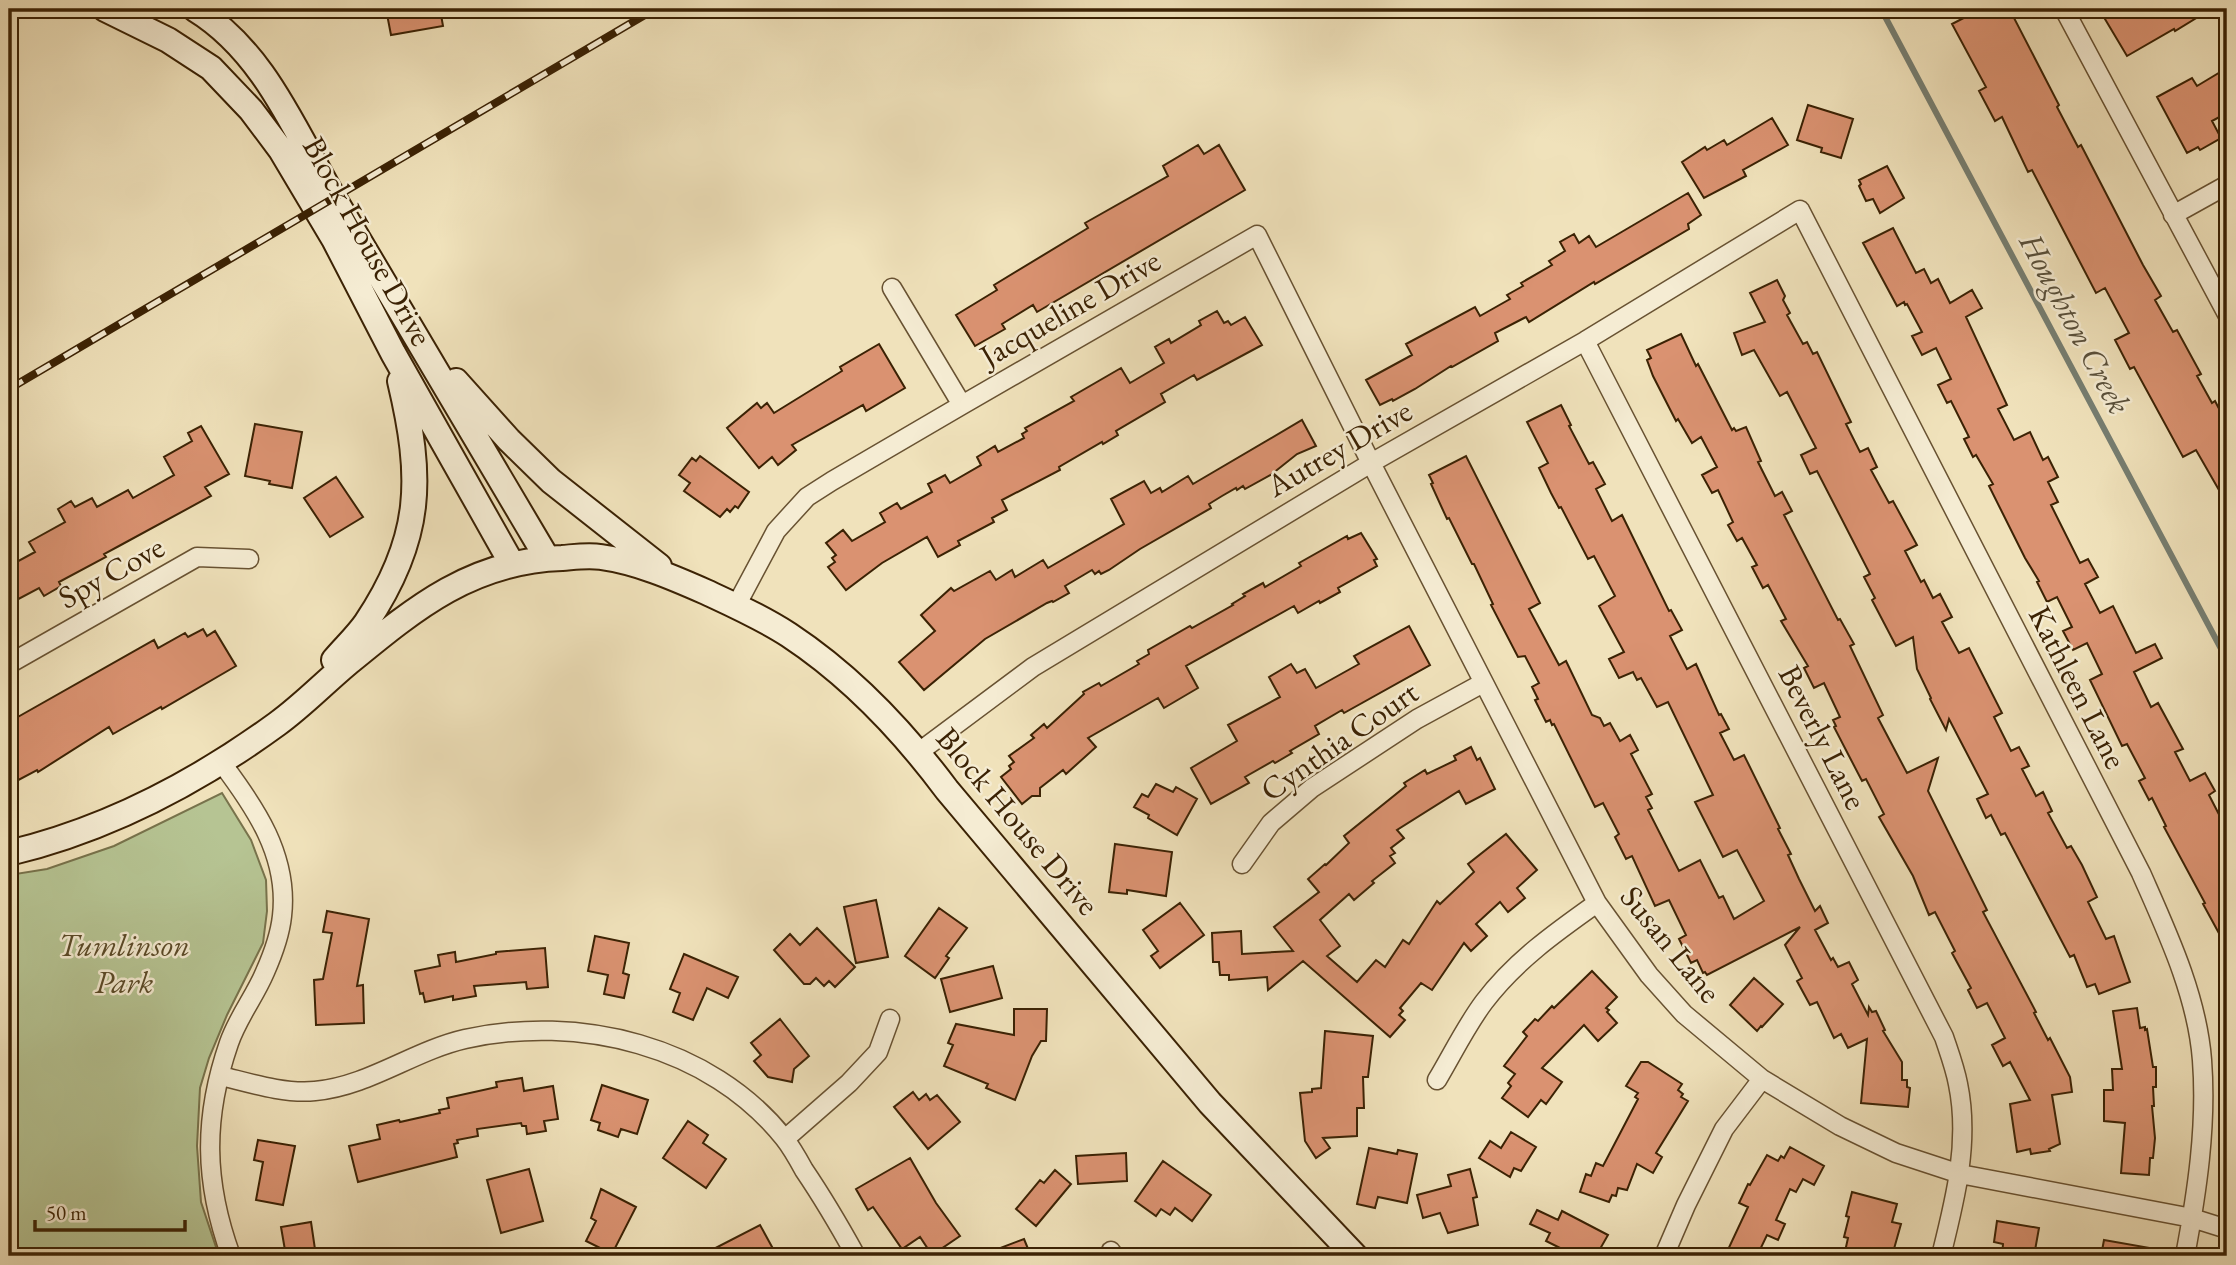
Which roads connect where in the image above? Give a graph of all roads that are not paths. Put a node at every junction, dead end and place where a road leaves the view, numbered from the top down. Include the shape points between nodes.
1 (105, 9) edge
2 (195, 9) edge
3 (2064, 9) edge
4 (2227, 185) edge
5 (1800, 210) joint
6 (2173, 215) junction
7 (892, 288) dead end
8 (2227, 314) edge
9 (412, 328) junction
10 (1585, 341) junction
11 (393, 353) junction
12 (962, 405) junction
13 (1371, 463) junction
14 (547, 558) junction
15 (249, 559) dead end
16 (512, 564) junction
17 (676, 579) junction
18 (736, 606) junction
19 (9, 664) edge
20 (1483, 683) junction
21 (279, 723) junction
22 (919, 752) junction
23 (221, 762) junction
24 (9, 853) edge
25 (1242, 864) dead end
26 (1597, 903) junction
27 (890, 1019) dead end
28 (221, 1076) junction
29 (1762, 1079) junction
30 (1437, 1080) dead end
31 (785, 1139) junction
32 (1960, 1174) junction
33 (2192, 1218) junction
34 (2227, 1229) edge
35 (231, 1256) edge
36 (856, 1256) edge
37 (1355, 1256) edge
38 (1664, 1256) edge
39 (1941, 1256) edge
40 (2185, 1256) edge

1 - 11 street, Block House Drive via 168,40 211,68 251,110 281,150 334,239
2 - 9 street, Block House Drive via 238,43 271,87
3 - 6 street
4 - 6 street
5 - 10 street, Autrey Drive
5 - 33 street, Kathleen Lane via 2166,929 2190,998 2202,1058 2204,1113
6 - 8 street
7 - 12 street
9 - 14 street, Block House Drive
9 - 17 street via 473,401 551,481
10 - 13 street, Autrey Drive
10 - 32 street, Beverly Lane via 1944,1037 1958,1083 1962,1117
11 - 16 street, Block House Drive
11 - 21 street via 411,430 415,471 408,540 365,624
12 - 13 street, Jacqueline Drive via 1257,235
12 - 18 street, Jacqueline Drive via 807,497 776,531
13 - 20 street, Susan Lane
13 - 22 street, Autrey Drive via 1033,667
14 - 16 street, Block House Drive
14 - 17 street, Block House Drive via 598,556
15 - 19 street, Spy Cove via 197,557
16 - 21 street, Block House Drive via 443,591
17 - 18 street, Block House Drive
18 - 22 street, Block House Drive via 832,667
20 - 25 street, Cynthia Court via 1417,719 1312,788 1271,823
20 - 26 street, Susan Lane
21 - 23 street, Block House Drive
22 - 37 street, Block House Drive via 1210,1104
23 - 24 street, Block House Drive via 105,822
23 - 28 street via 267,830 281,878 283,915 264,975 229,1043
26 - 29 street, Susan Lane via 1684,1014
26 - 30 street via 1515,966 1483,1003
27 - 31 street via 878,1052
28 - 31 street via 272,1088 313,1091 351,1084 424,1051 465,1040 502,1033 588,1033 675,1056 710,1074 744,1096
28 - 35 street via 209,1149 211,1184
29 - 32 street, Susan Lane via 1896,1153
29 - 38 street via 1724,1129
31 - 36 street
32 - 33 street, Susan Lane
32 - 39 street, Beverly Lane
33 - 34 street, Susan Lane
33 - 40 street, Kathleen Lane

